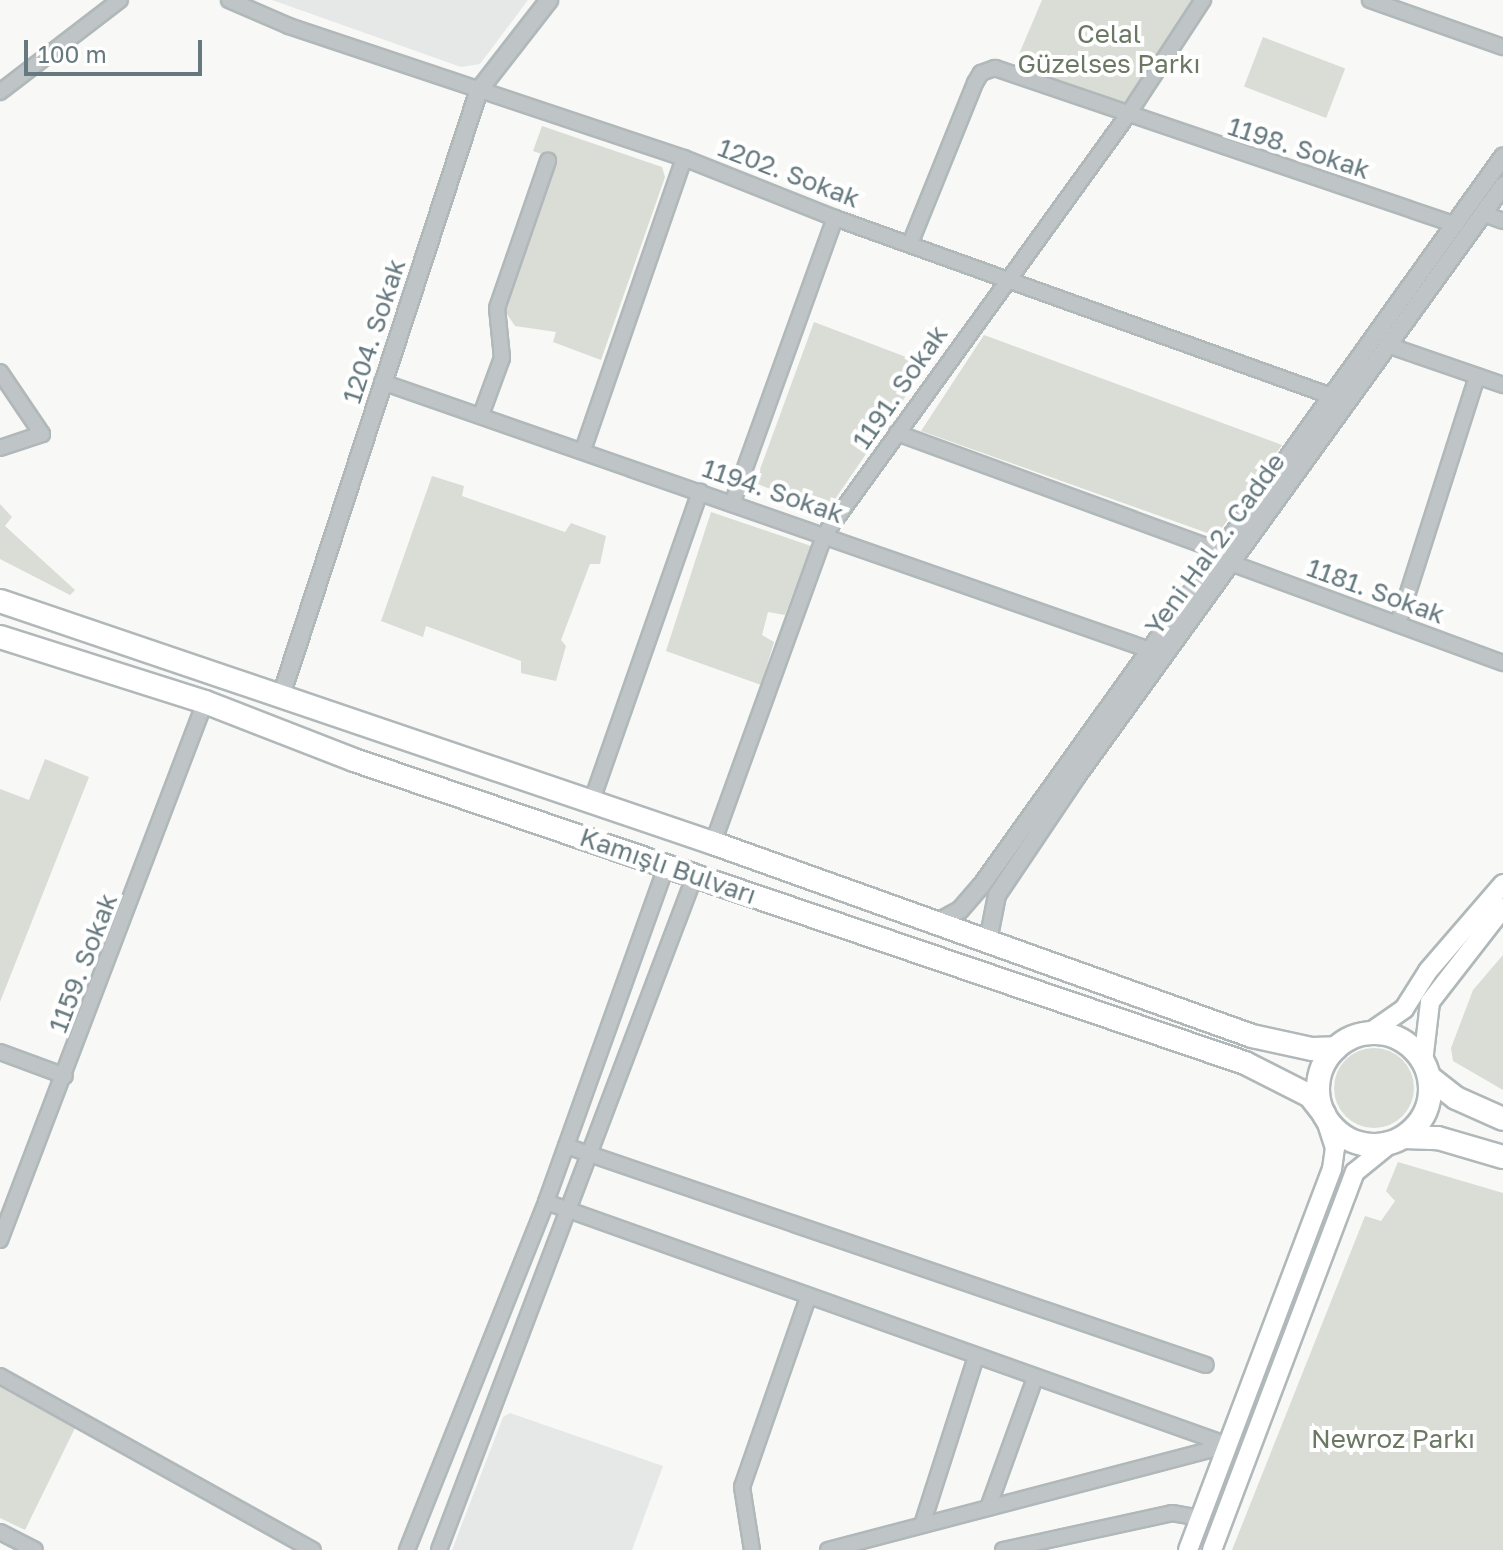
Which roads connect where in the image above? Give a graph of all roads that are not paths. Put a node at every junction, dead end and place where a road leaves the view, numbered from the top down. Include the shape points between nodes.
1 (120, 0) edge
2 (229, 0) edge
3 (549, 0) edge
4 (1203, 0) edge
5 (1370, 0) edge
6 (1503, 47) edge
7 (479, 90) junction
8 (0, 92) edge
9 (1127, 116) junction
10 (1503, 157) edge
11 (684, 158) junction
12 (548, 161) dead end
13 (1503, 186) edge
14 (1484, 214) junction
15 (835, 218) junction
16 (1503, 221) edge
17 (1456, 225) junction
18 (910, 244) junction
19 (1007, 278) junction
20 (1390, 346) junction
21 (0, 372) edge
22 (1477, 376) junction
23 (382, 382) junction
24 (1503, 385) edge
25 (1331, 396) junction
26 (481, 415) junction
27 (897, 433) junction
28 (0, 448) edge
29 (583, 450) junction
30 (700, 492) junction
31 (732, 504) junction
32 (825, 534) junction
33 (1219, 551) junction
34 (1231, 563) junction
35 (0, 601) edge
36 (1398, 624) junction
37 (0, 637) edge
38 (1147, 649) junction
39 (1503, 663) edge
40 (281, 696) junction
41 (205, 702) junction
42 (591, 803) junction
43 (713, 843) junction
44 (667, 864) junction
45 (695, 875) junction
46 (1503, 884) edge
47 (1503, 908) edge
48 (938, 922) junction
49 (988, 941) junction
50 (1368, 1034) junction
51 (1336, 1048) junction
52 (0, 1052) edge
53 (1426, 1069) junction
54 (65, 1076) junction
55 (1324, 1114) junction
56 (1503, 1119) edge
57 (1398, 1140) junction
58 (566, 1146) junction
59 (592, 1155) junction
60 (1503, 1157) edge
61 (546, 1202) junction
62 (571, 1211) junction
63 (0, 1240) edge
64 (808, 1297) junction
65 (976, 1357) junction
66 (1206, 1365) dead end
67 (0, 1376) edge
68 (1035, 1378) junction
69 (1228, 1445) junction
70 (988, 1508) junction
71 (1200, 1518) junction
72 (922, 1525) junction
73 (0, 1532) edge
74 (35, 1550) edge
75 (313, 1550) edge
76 (407, 1550) edge
77 (439, 1550) edge
78 (752, 1550) edge
79 (828, 1550) edge
80 (1003, 1550) edge
81 (1188, 1550) edge
82 (1212, 1550) edge

1 - 8 street
2 - 7 street, 1202. Sokak via 289,26
3 - 7 street, 1204. Sokak
4 - 9 street, 1191. Sokak
5 - 6 street
7 - 11 street, 1202. Sokak
7 - 23 street, 1204. Sokak
9 - 17 street, 1198. Sokak
9 - 18 street, 1198. Sokak via 995,68 981,73
9 - 19 street, 1191. Sokak
10 - 17 street
11 - 15 street, 1202. Sokak
11 - 29 street
12 - 26 street via 497,308 502,358
13 - 14 street, Yeni Hal 2. Cadde
14 - 16 street
14 - 20 street, Yeni Hal 2. Cadde
15 - 18 street, 1202. Sokak
15 - 31 street
17 - 25 street
18 - 19 street, 1202. Sokak
19 - 25 street, 1202. Sokak
19 - 27 street, 1191. Sokak
20 - 22 street
20 - 34 street, Yeni Hal 2. Cadde
21 - 28 street via 42,434
22 - 24 street
22 - 36 street
23 - 26 street, 1194. Sokak
23 - 40 street, 1204. Sokak
25 - 33 street
26 - 29 street, 1194. Sokak
27 - 32 street, 1191. Sokak
27 - 33 street
29 - 30 street, 1194. Sokak
30 - 31 street, 1194. Sokak
30 - 42 street
31 - 32 street, 1194. Sokak
32 - 38 street, 1194. Sokak
32 - 43 street, 1191. Sokak
33 - 38 street
34 - 36 street, 1181. Sokak
34 - 49 street, Yeni Hal 2. Cadde via 997,895
35 - 40 highway, Kamışlı Bulvarı
36 - 39 street, 1181. Sokak
37 - 41 highway, Kamışlı Bulvarı
38 - 48 street via 981,886 960,910
40 - 42 highway, Kamışlı Bulvarı
41 - 44 highway, Kamışlı Bulvarı via 354,760
41 - 54 street, 1159. Sokak
42 - 43 highway, Kamışlı Bulvarı
43 - 48 highway, Kamışlı Bulvarı
44 - 45 highway, Kamışlı Bulvarı
44 - 58 street
45 - 55 highway, Kamışlı Bulvarı via 1245,1063 1310,1096
45 - 59 street
46 - 50 main road via 1428,971 1404,1009
47 - 53 main road via 1430,1002
48 - 49 highway, Kamışlı Bulvarı
49 - 51 highway, Kamışlı Bulvarı via 1252,1036 1312,1049
50 - 51 highway
50 - 53 highway via 1401,1040
51 - 55 highway via 1319,1080
52 - 54 street
53 - 56 highway via 1456,1098
53 - 57 highway via 1423,1117
54 - 63 street, 1159. Sokak
55 - 57 highway via 1349,1139 1366,1145
55 - 69 main road via 1335,1148 1332,1169
57 - 60 highway via 1438,1138
57 - 82 main road via 1355,1172
58 - 59 street
58 - 61 street
59 - 62 street
59 - 66 street
61 - 62 street
61 - 76 street
62 - 64 street
62 - 77 street
64 - 65 street
64 - 78 street via 742,1487
65 - 68 street
65 - 72 street
67 - 75 street
68 - 69 street
68 - 70 street
69 - 70 street
69 - 71 main road
70 - 72 street
71 - 80 street via 1172,1513
71 - 81 main road
72 - 79 street
73 - 74 street

